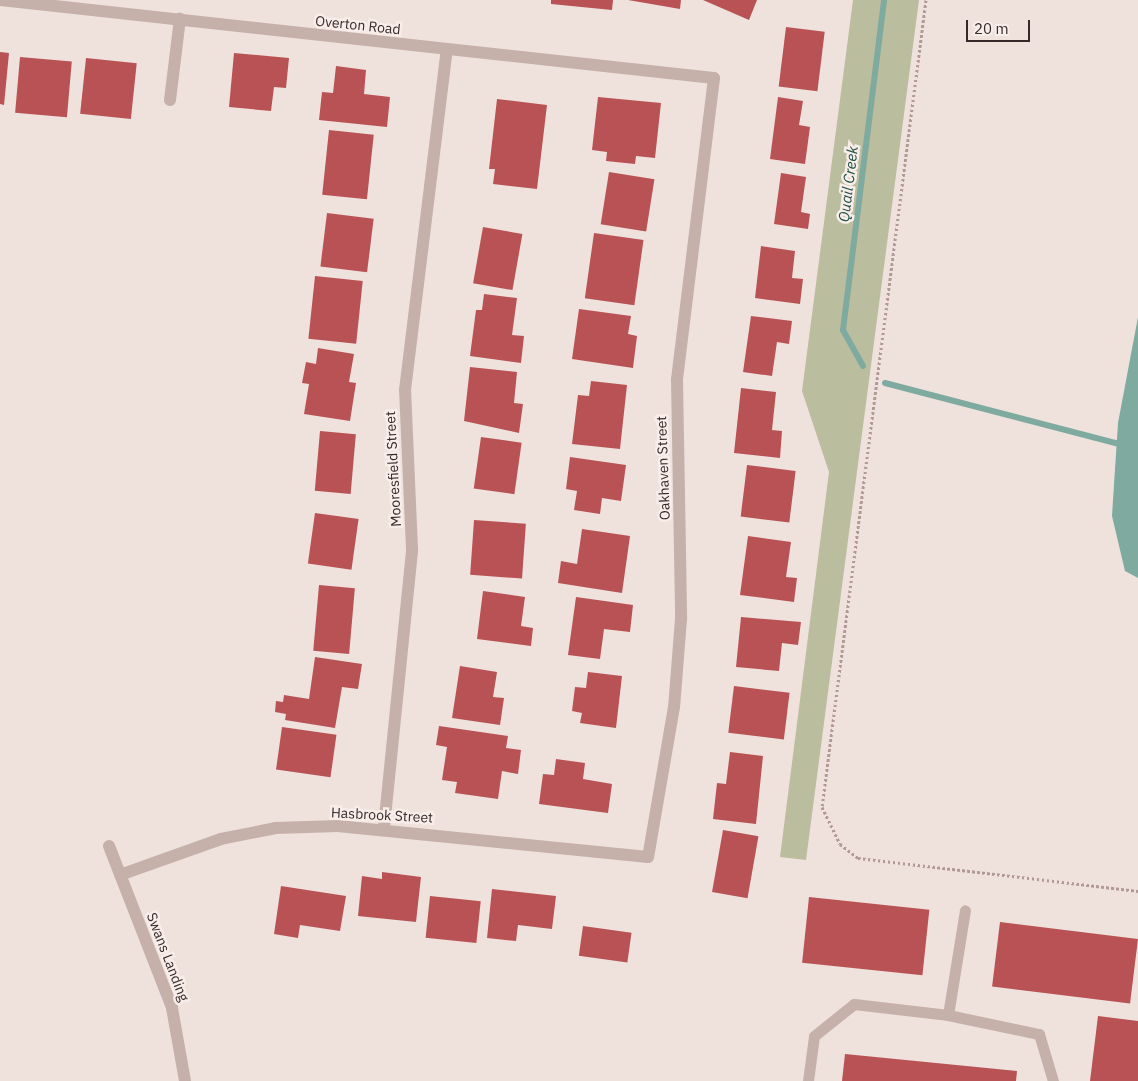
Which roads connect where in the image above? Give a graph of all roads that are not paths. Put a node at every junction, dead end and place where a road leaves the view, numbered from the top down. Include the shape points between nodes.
1 (0, 0) edge
2 (180, 19) junction
3 (447, 50) junction
4 (714, 78) joint
5 (170, 100) dead end
6 (384, 827) junction
7 (109, 846) dead end
8 (648, 857) joint
9 (120, 875) junction
10 (964, 910) dead end
11 (948, 1014) junction
12 (184, 1081) edge
13 (808, 1081) edge
14 (1053, 1081) edge

1 - 2 street, Overton Road
2 - 3 street, Overton Road
2 - 5 street
3 - 4 street, Overton Road
3 - 6 street, Mooresfield Street via 405,390 412,549
4 - 8 street, Oakhaven Street via 677,380 682,619 674,707
6 - 8 street, Hasbrook Street
6 - 9 street, Hasbrook Street via 276,828 186,850
7 - 9 street, Swans Landing
9 - 12 street, Swans Landing via 172,1008
10 - 11 lane
11 - 13 lane via 854,1004 814,1036
11 - 14 lane via 1039,1034

